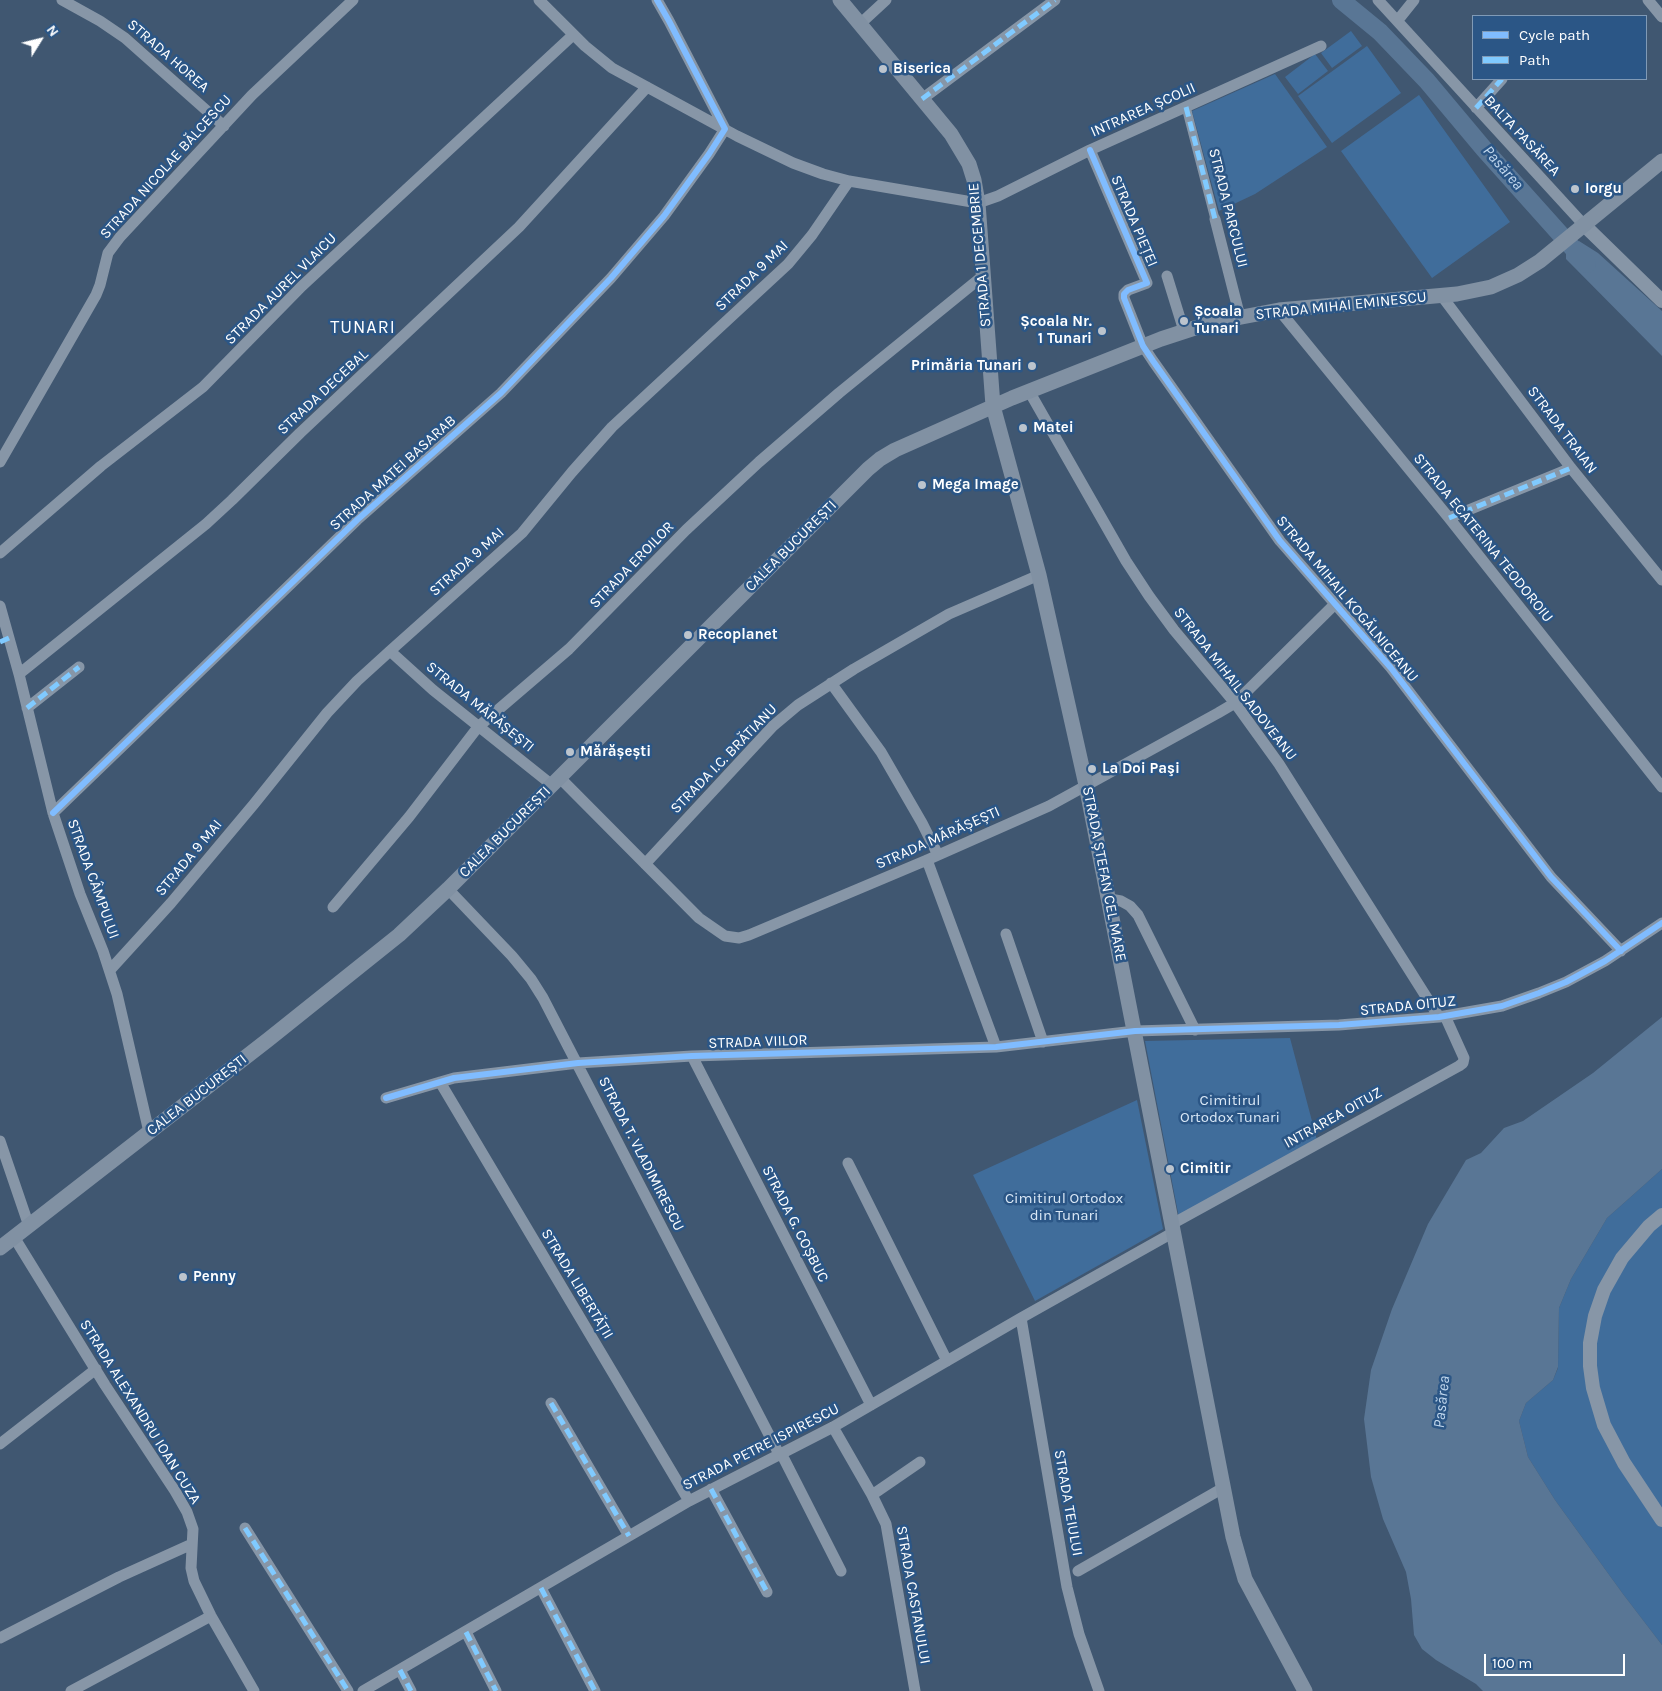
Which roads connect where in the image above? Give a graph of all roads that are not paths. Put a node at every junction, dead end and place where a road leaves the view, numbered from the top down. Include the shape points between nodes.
1 (62, 0) edge
2 (353, 0) edge
3 (539, 0) edge
4 (657, 0) edge
5 (840, 0) edge
6 (886, 0) edge
7 (1055, 0) edge
8 (1378, 0) edge
9 (1414, 0) edge
10 (1648, 0) edge
11 (1662, 17) edge
12 (1398, 20) junction
13 (860, 24) junction
14 (573, 35) junction
15 (1321, 46) dead end
16 (1501, 80) edge
17 (647, 87) junction
18 (922, 99) junction
19 (1186, 107) junction
20 (1476, 108) junction
21 (224, 126) junction
22 (725, 129) junction
23 (1090, 150) junction
24 (1662, 161) edge
25 (849, 181) junction
26 (978, 203) junction
27 (1215, 219) joint
28 (1581, 228) junction
29 (984, 275) junction
30 (1167, 276) dead end
31 (1441, 295) junction
32 (1662, 301) edge
33 (1279, 310) junction
34 (1240, 317) junction
35 (1184, 331) junction
36 (1143, 346) junction
37 (1029, 392) junction
38 (994, 406) junction
39 (0, 462) edge
40 (1571, 468) junction
41 (1449, 518) junction
42 (0, 553) edge
43 (1039, 575) junction
44 (1662, 580) edge
45 (1335, 604) junction
46 (0, 606) edge
47 (4, 640) edge
48 (390, 651) junction
49 (79, 667) dead end
50 (19, 674) junction
51 (831, 683) junction
52 (1235, 703) junction
53 (27, 708) junction
54 (478, 727) junction
55 (555, 781) junction
56 (1086, 785) junction
57 (1662, 787) edge
58 (54, 813) junction
59 (938, 855) junction
60 (927, 860) junction
61 (644, 864) junction
62 (448, 889) junction
63 (1110, 899) junction
64 (333, 907) dead end
65 (1662, 923) edge
66 (1006, 934) dead end
67 (1621, 951) junction
68 (110, 970) junction
69 (1442, 1016) junction
70 (1195, 1030) junction
71 (1135, 1031) junction
72 (1043, 1042) junction
73 (996, 1047) junction
74 (692, 1056) junction
75 (578, 1063) junction
76 (440, 1082) junction
77 (386, 1098) dead end
78 (149, 1132) junction
79 (0, 1141) edge
80 (848, 1163) dead end
81 (1662, 1215) edge
82 (29, 1226) junction
83 (1173, 1228) junction
84 (14, 1237) junction
85 (0, 1248) edge
86 (1021, 1318) junction
87 (947, 1361) junction
88 (96, 1369) junction
89 (551, 1403) dead end
90 (871, 1405) junction
91 (833, 1427) junction
92 (0, 1444) edge
93 (780, 1454) junction
94 (920, 1462) dead end
95 (1224, 1488) junction
96 (710, 1489) junction
97 (872, 1495) junction
98 (689, 1501) junction
99 (1662, 1520) edge
100 (245, 1528) dead end
101 (629, 1536) junction
102 (192, 1544) junction
103 (841, 1571) dead end
104 (1078, 1571) dead end
105 (542, 1588) junction
106 (767, 1592) dead end
107 (211, 1616) junction
108 (466, 1632) junction
109 (0, 1638) edge
110 (400, 1670) junction
111 (70, 1691) edge
112 (254, 1691) edge
113 (348, 1691) edge
114 (363, 1691) edge
115 (411, 1691) edge
116 (496, 1691) edge
117 (595, 1691) edge
118 (915, 1691) edge
119 (1099, 1691) edge
120 (1305, 1691) edge

1 - 21 street, STRADA HOREA via 125,38
2 - 21 street, STRADA NICOLAE BĂLCESCU
3 - 14 street
4 - 22 street
5 - 13 main road, STRADA 1 DECEMBRIE
6 - 13 street
7 - 18 street
8 - 12 street, BALTA PASĂREA
9 - 12 street
10 - 11 street
12 - 20 street, BALTA PASĂREA
13 - 18 main road, STRADA 1 DECEMBRIE
14 - 17 street via 612,68
14 - 42 street, STRADA AUREL VLAICU via 302,286 203,387 102,466
15 - 19 street, INTRAREA ȘCOLII
16 - 20 street
17 - 22 street
17 - 50 street, STRADA DECEBAL via 519,228 232,500
18 - 26 main road, STRADA 1 DECEMBRIE via 961,148 969,164
19 - 23 street, INTRAREA ȘCOLII
19 - 27 street, STRADA PARCULUI
20 - 28 street, BALTA PASĂREA
21 - 39 street, STRADA NICOLAE BĂLCESCU via 108,253 96,295
22 - 25 street via 793,163
22 - 58 street, STRADA MATEI BASARAB via 636,250 501,393 357,520
23 - 26 street, INTRAREA ȘCOLII
23 - 36 street, STRADA PIEȚEI via 1147,283 1124,294
24 - 28 main road, STRADA MIHAI EMINESCU
25 - 26 street
25 - 48 street, STRADA 9 MAI via 788,264 612,427 522,533
26 - 29 main road, STRADA 1 DECEMBRIE
27 - 34 street, STRADA PARCULUI
28 - 31 main road, STRADA MIHAI EMINESCU via 1530,268 1507,281 1476,291
28 - 32 street
29 - 38 main road, STRADA 1 DECEMBRIE
29 - 54 street, STRADA EROILOR via 759,462 686,530 570,649
30 - 35 street
31 - 33 main road, STRADA MIHAI EMINESCU
31 - 40 street, STRADA TRAIAN
33 - 34 main road, STRADA MIHAI EMINESCU
33 - 41 street, STRADA ECATERINA TEODOROIU
34 - 35 main road, STRADA MIHAI EMINESCU
35 - 36 main road, STRADA MIHAI EMINESCU
36 - 37 main road, STRADA MIHAI EMINESCU
36 - 45 street, STRADA MIHAIL KOGĂLNICEANU via 1264,520
37 - 38 main road, STRADA MIHAI EMINESCU
37 - 52 street, STRADA MIHAIL SADOVEANU via 1149,596
38 - 43 main road, STRADA ȘTEFAN CEL MARE
38 - 55 main road, CALEA BUCUREȘTI via 895,450 874,464
40 - 41 street
40 - 44 street, STRADA TRAIAN
41 - 57 street, STRADA ECATERINA TEODOROIU
43 - 51 street, STRADA I.C. BRĂTIANU via 949,614
43 - 56 main road, STRADA ȘTEFAN CEL MARE
45 - 52 street, STRADA MĂRĂȘEȘTI
45 - 67 street, STRADA MIHAIL KOGĂLNICEANU via 1396,676 1551,877
46 - 47 street, STRADA CÂMPULUI
47 - 50 street, STRADA CÂMPULUI
48 - 54 street, STRADA MĂRĂȘEȘTI
48 - 68 street, STRADA 9 MAI via 327,713 171,903
49 - 53 street
50 - 53 street, STRADA CÂMPULUI
51 - 59 street via 881,752
51 - 61 street, STRADA I.C. BRĂTIANU via 773,726
52 - 56 street, STRADA MĂRĂȘEȘTI
52 - 69 street, STRADA MIHAIL SADOVEANU via 1295,788
53 - 58 street, STRADA CÂMPULUI
54 - 55 street, STRADA MĂRĂȘEȘTI
54 - 64 street, STRADA EROILOR via 409,817
55 - 61 street, STRADA MĂRĂȘEȘTI
55 - 62 main road, CALEA BUCUREȘTI
56 - 59 street, STRADA MĂRĂȘEȘTI via 1049,806
56 - 63 main road, STRADA ȘTEFAN CEL MARE
58 - 68 street, STRADA CÂMPULUI via 80,894
59 - 60 street, STRADA MĂRĂȘEȘTI
60 - 61 street, STRADA MĂRĂȘEȘTI via 739,938 725,936 699,918
60 - 73 street
62 - 75 street, STRADA T. VLADIMIRESCU via 531,979
62 - 78 main road, CALEA BUCUREȘTI via 378,953
63 - 70 street via 1121,900 1138,915
63 - 71 main road, STRADA ȘTEFAN CEL MARE
65 - 67 street, STRADA OITUZ
66 - 72 street
67 - 69 street, STRADA OITUZ via 1566,982 1539,993 1502,1006
68 - 78 street, STRADA CÂMPULUI
69 - 70 street, STRADA OITUZ via 1340,1025
69 - 83 street, INTRAREA OITUZ via 1464,1058 1463,1063
70 - 71 street, STRADA OITUZ
71 - 72 street, STRADA VIILOR
71 - 83 main road, STRADA ȘTEFAN CEL MARE
72 - 73 street, STRADA VIILOR
73 - 74 street, STRADA VIILOR
74 - 75 street, STRADA VIILOR
74 - 90 street, STRADA G. COȘBUC
75 - 76 street, STRADA VIILOR
75 - 93 street, STRADA T. VLADIMIRESCU
76 - 77 street, STRADA VIILOR
76 - 98 street, STRADA LIBERTĂȚII
78 - 82 main road, CALEA BUCUREȘTI
79 - 82 street
80 - 87 street
81 - 99 street via 1622,1258 1594,1316 1590,1343 1593,1388 1604,1425 1624,1463
82 - 84 main road, CALEA BUCUREȘTI
83 - 86 street, STRADA PETRE ISPIRESCU
83 - 95 main road, STRADA ȘTEFAN CEL MARE
84 - 85 main road, CALEA BUCUREȘTI
84 - 88 street, STRADA ALEXANDRU IOAN CUZA
86 - 87 street, STRADA PETRE ISPIRESCU
86 - 119 street, STRADA TEIULUI via 1067,1587
87 - 90 street, STRADA PETRE ISPIRESCU
88 - 92 street
88 - 102 street, STRADA ALEXANDRU IOAN CUZA via 187,1512 193,1529
89 - 101 street
90 - 91 street, STRADA PETRE ISPIRESCU
91 - 93 street, STRADA PETRE ISPIRESCU
91 - 97 street, STRADA CASTANULUI
93 - 96 street, STRADA PETRE ISPIRESCU
93 - 103 street, STRADA T. VLADIMIRESCU
94 - 97 street
95 - 104 street
95 - 120 main road, STRADA ȘTEFAN CEL MARE via 1245,1579
96 - 98 street, STRADA PETRE ISPIRESCU
96 - 106 street
97 - 118 street, STRADA CASTANULUI via 886,1524
98 - 101 street, STRADA PETRE ISPIRESCU
100 - 113 street
101 - 105 street, STRADA PETRE ISPIRESCU
102 - 107 street, STRADA ALEXANDRU IOAN CUZA via 194,1581
102 - 109 street via 118,1576
105 - 108 street, STRADA PETRE ISPIRESCU
105 - 117 street
107 - 111 street
107 - 112 street, STRADA ALEXANDRU IOAN CUZA
108 - 110 street, STRADA PETRE ISPIRESCU
108 - 116 street
110 - 114 street, STRADA PETRE ISPIRESCU
110 - 115 street

